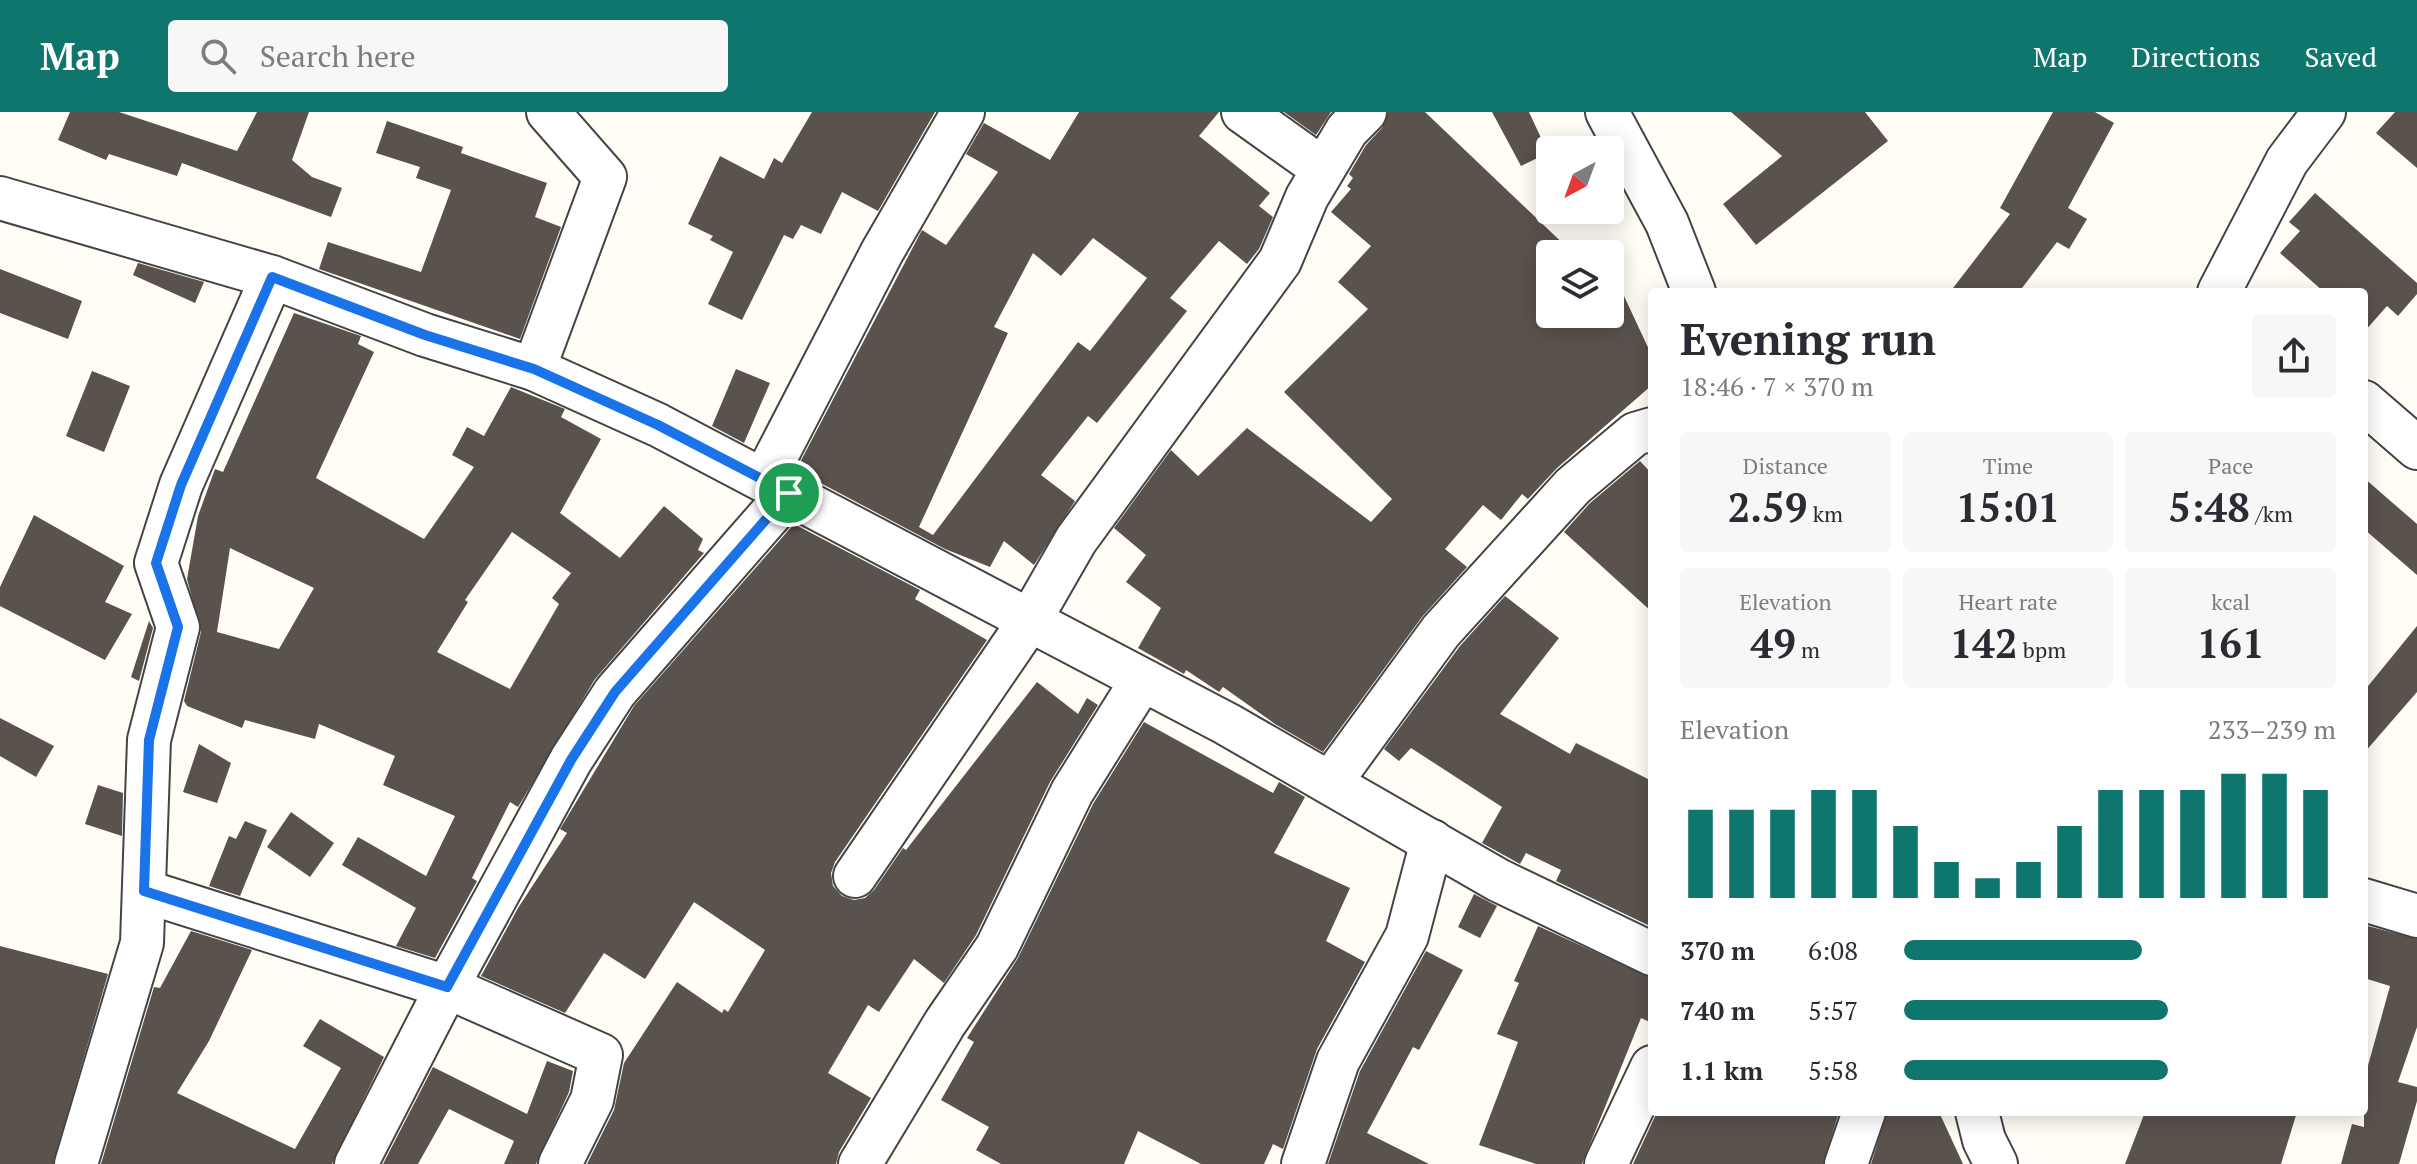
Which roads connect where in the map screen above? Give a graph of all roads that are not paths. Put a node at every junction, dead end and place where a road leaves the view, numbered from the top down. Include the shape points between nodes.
1 (548, 112) edge
2 (963, 112) edge
3 (1243, 112) edge
4 (1365, 112) edge
5 (1607, 112) edge
6 (2324, 112) edge
7 (1323, 169) junction
8 (0, 198) edge
9 (272, 277) junction
10 (1692, 288) edge
11 (2227, 288) edge
12 (534, 369) junction
13 (2368, 405) edge
14 (1648, 430) edge
15 (2417, 448) edge
16 (776, 486) junction
17 (1030, 620) junction
18 (1142, 680) junction
19 (1330, 783) junction
20 (1432, 841) junction
21 (855, 876) dead end
22 (144, 891) junction
23 (2368, 901) edge
24 (2417, 916) edge
25 (1648, 952) edge
26 (447, 987) junction
27 (1648, 1075) edge
28 (1863, 1116) edge
29 (1978, 1116) edge
30 (76, 1164) edge
31 (356, 1164) edge
32 (560, 1164) edge
33 (860, 1164) edge
34 (1303, 1164) edge
35 (1606, 1164) edge
36 (1846, 1164) edge
37 (1996, 1164) edge

1 - 12 street via 605,177
2 - 16 street via 882,252
3 - 7 street
4 - 7 street
5 - 10 street via 1667,223
6 - 11 street via 2287,161
7 - 17 street via 1280,261 1076,540
8 - 9 street
9 - 12 street via 425,335
9 - 22 street via 181,485 156,563 178,627 149,740
12 - 16 street
13 - 15 street
14 - 19 street via 1635,434 1573,486 1441,631
16 - 17 street
16 - 26 street via 615,692 571,760
17 - 18 street
17 - 21 street
18 - 19 street
18 - 33 street via 1072,792 997,947
19 - 20 street
20 - 25 street via 1498,880
20 - 34 street via 1407,936 1338,1061
22 - 26 street
22 - 30 street via 142,943
23 - 24 street
26 - 31 street
26 - 32 street via 601,1055 592,1100
27 - 35 street
28 - 36 street
29 - 37 street

